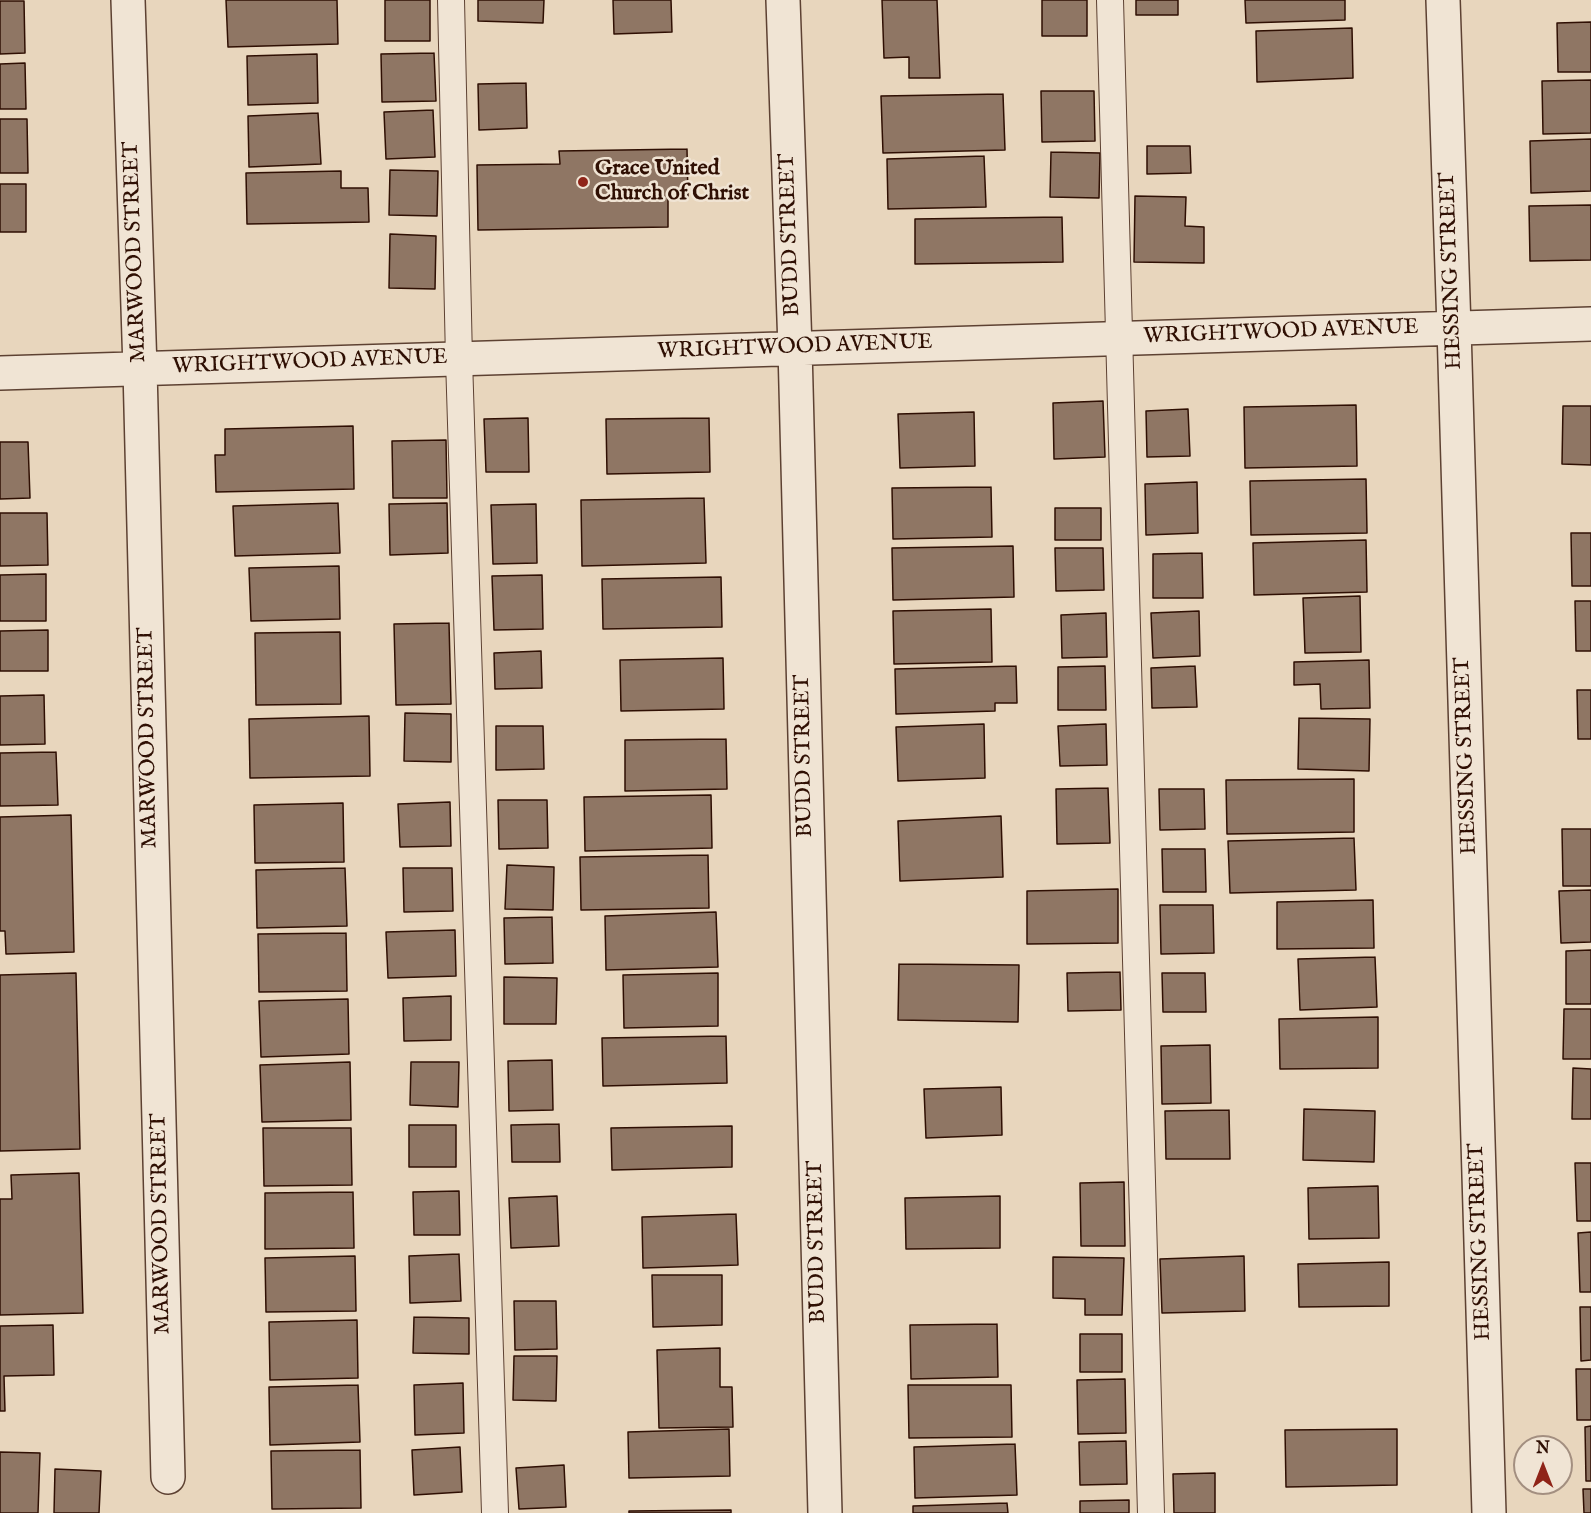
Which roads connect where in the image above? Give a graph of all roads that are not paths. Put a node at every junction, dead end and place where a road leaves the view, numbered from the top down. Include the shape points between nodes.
1 (128, 0) edge
2 (452, 0) edge
3 (783, 0) edge
4 (1110, 0) edge
5 (1443, 0) edge
6 (1591, 324) edge
7 (1454, 328) junction
8 (1119, 338) junction
9 (795, 348) junction
10 (459, 359) junction
11 (140, 369) junction
12 (0, 373) edge
13 (168, 1476) dead end
14 (495, 1513) edge
15 (825, 1513) edge
16 (1150, 1513) edge
17 (1489, 1513) edge

1 - 11 street, MARWOOD STREET
2 - 10 lane
3 - 9 street, BUDD STREET
4 - 8 lane
5 - 7 street, HESSING STREET
6 - 7 street, WRIGHTWOOD AVENUE
7 - 8 street, WRIGHTWOOD AVENUE
7 - 17 street, HESSING STREET
8 - 9 street, WRIGHTWOOD AVENUE
8 - 16 lane
9 - 10 street, WRIGHTWOOD AVENUE
9 - 15 street, BUDD STREET
10 - 11 street, WRIGHTWOOD AVENUE
10 - 14 lane
11 - 12 street, WRIGHTWOOD AVENUE
11 - 13 street, MARWOOD STREET

